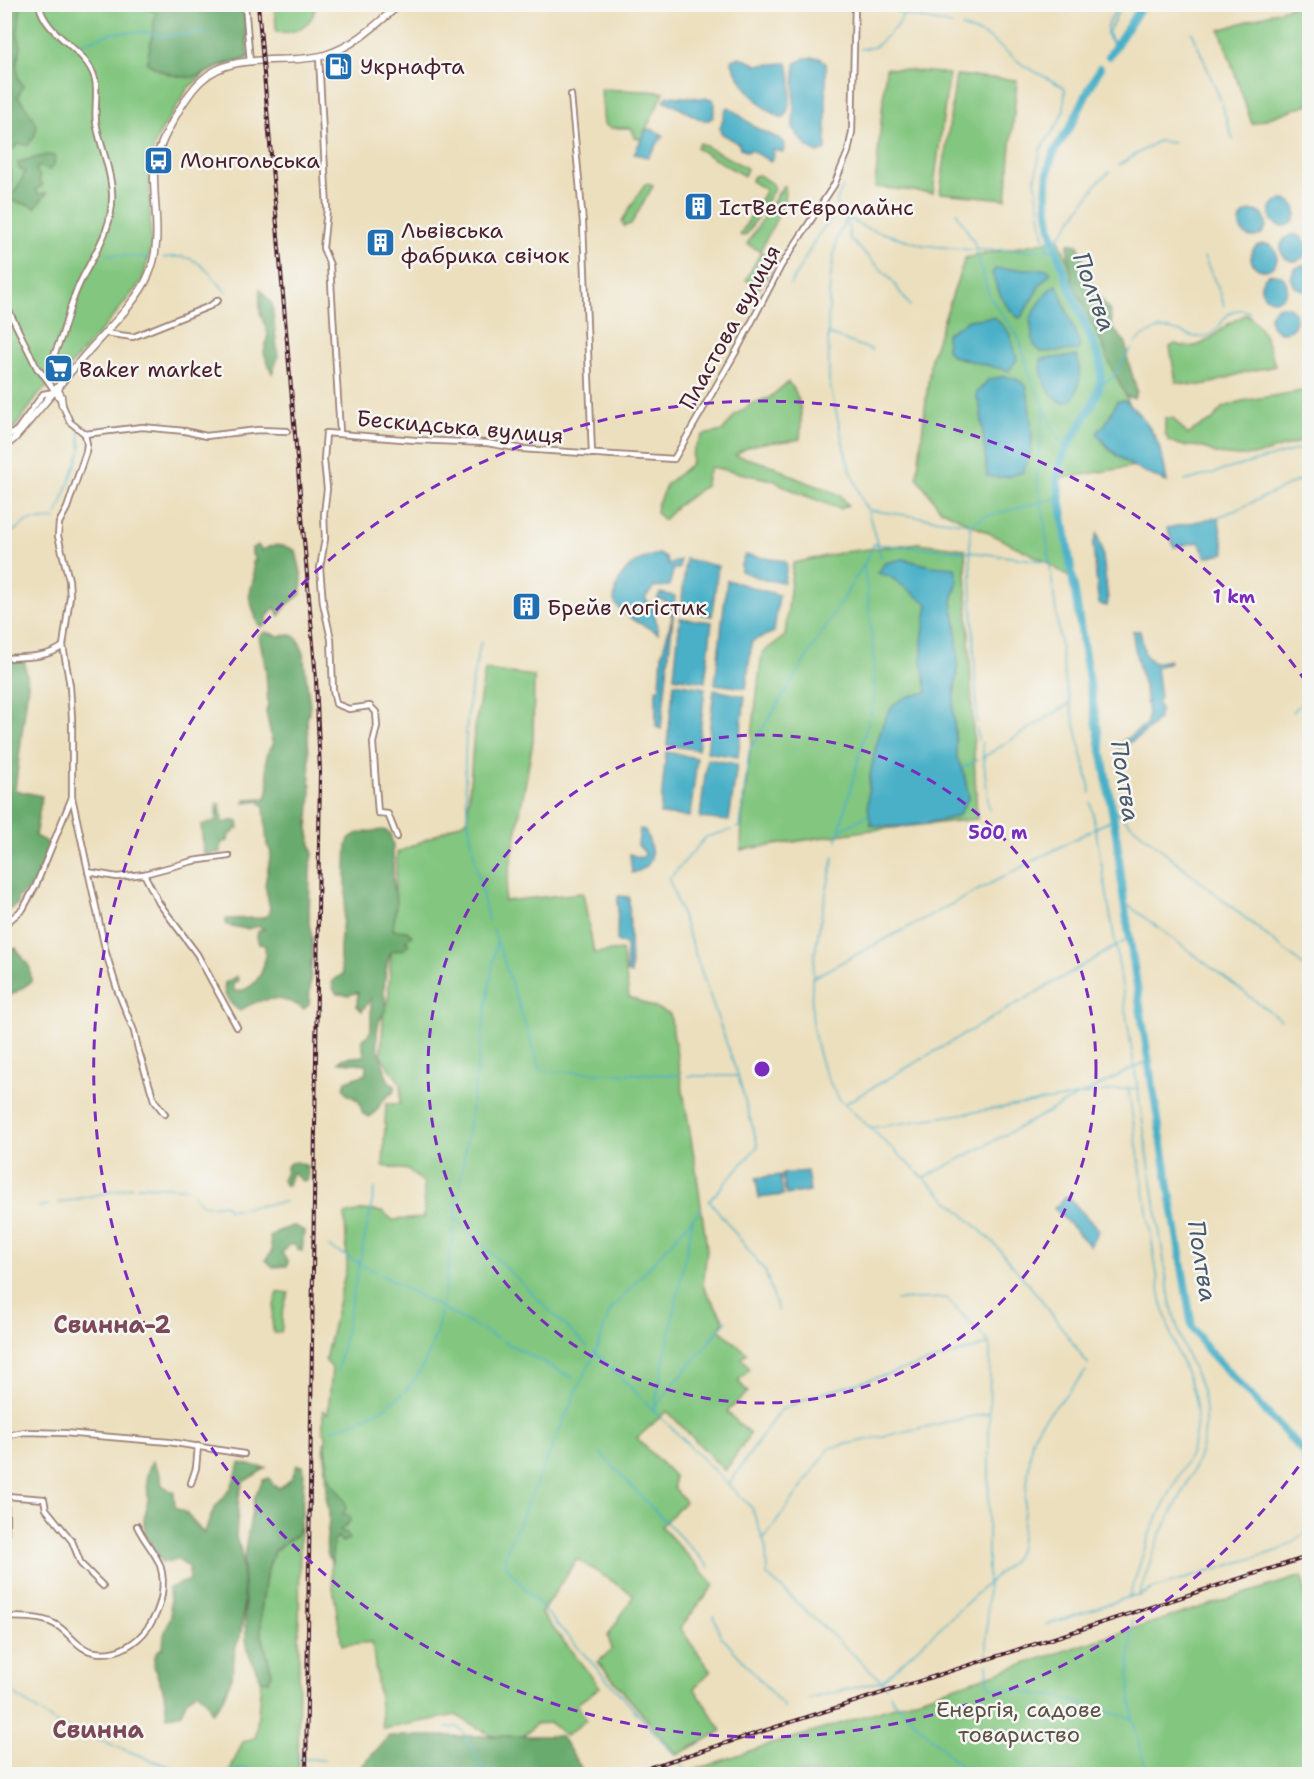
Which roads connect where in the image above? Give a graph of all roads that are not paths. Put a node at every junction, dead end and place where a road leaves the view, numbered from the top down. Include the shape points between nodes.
1 (39, 4) edge
2 (245, 4) edge
3 (400, 4) edge
4 (855, 4) edge
5 (319, 57) junction
6 (250, 62) junction
7 (571, 95) dead end
8 (218, 300) dead end
9 (4, 301) edge
10 (105, 333) junction
11 (46, 378) junction
12 (60, 385) junction
13 (54, 392) junction
14 (45, 402) junction
15 (62, 405) junction
16 (287, 431) dead end
17 (340, 433) junction
18 (85, 434) junction
19 (4, 439) edge
20 (4, 447) edge
21 (592, 454) junction
22 (674, 459) joint
23 (63, 646) junction
24 (4, 658) edge
25 (72, 797) junction
26 (397, 837) dead end
27 (229, 856) dead end
28 (88, 872) junction
29 (144, 874) junction
30 (4, 925) edge
31 (237, 1027) dead end
32 (165, 1114) dead end
33 (5, 1436) edge
34 (198, 1446) junction
35 (244, 1454) dead end
36 (191, 1483) dead end
37 (6, 1496) edge
38 (137, 1526) dead end
39 (103, 1586) dead end
40 (5, 1617) edge
41 (6, 1672) dead end

1 - 11 street via 48,24 94,75 96,121 112,194 105,236 77,289
2 - 6 street
3 - 5 main road via 358,40
4 - 22 street, Пластова вулиця via 852,132 848,152 834,185 781,266
5 - 6 main road
5 - 17 street via 327,209 323,248 330,265
6 - 10 main road via 228,66 202,79 161,143 154,168 156,259 148,278
7 - 21 street, Бескидська вулиця via 583,223
8 - 10 street via 134,337
9 - 11 street via 37,368
10 - 12 main road
11 - 13 street
12 - 13 main road
12 - 15 main road
13 - 14 main road
13 - 15 street
13 - 19 street via 43,394 17,430
14 - 15 main road via 54,400
14 - 20 main road
15 - 18 street via 70,422
16 - 18 street via 206,436 142,427
17 - 21 street, Бескидська вулиця
17 - 26 street, Бескидська вулиця via 326,433 325,539 320,568 331,639 333,690 336,704 349,709 370,706 376,712 378,726 373,743 378,813 388,814
18 - 23 street via 86,452 59,523 70,596
21 - 22 street, Бескидська вулиця
23 - 24 street via 41,654
23 - 25 street via 72,718
25 - 28 street
25 - 30 street via 33,891 23,909
27 - 29 street
28 - 29 street via 117,877
28 - 32 street via 118,992 129,1014 154,1100
29 - 31 street via 159,903 197,954
33 - 34 street via 64,1433
33 - 37 street
34 - 35 street
34 - 36 street
37 - 39 street via 44,1499 46,1509 72,1541 81,1564
37 - 40 street
38 - 40 street via 160,1565 162,1590 159,1609 139,1640 128,1648 111,1653 93,1652 52,1623
40 - 41 street

